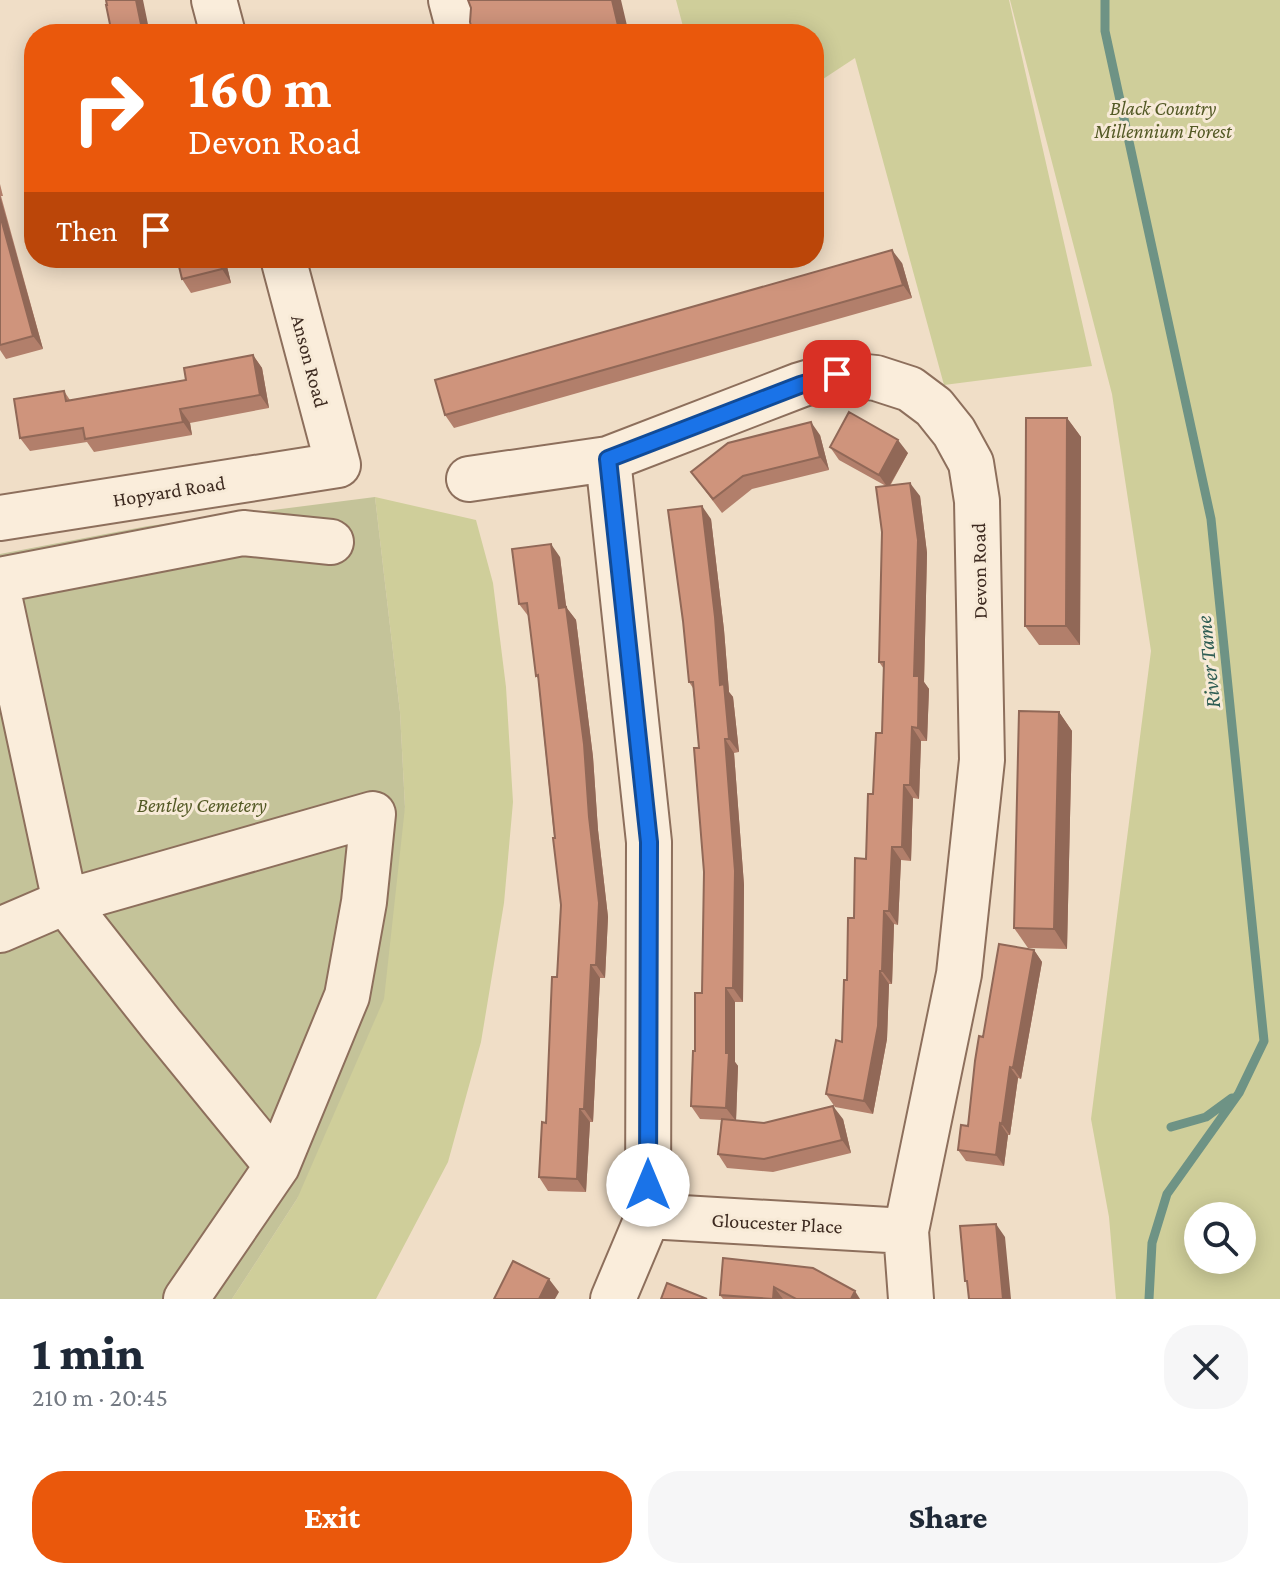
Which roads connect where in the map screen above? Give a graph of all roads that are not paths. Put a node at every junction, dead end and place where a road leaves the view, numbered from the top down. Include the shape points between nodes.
1 (214, 0) edge
2 (451, 0) edge
3 (220, 24) edge
4 (457, 24) edge
5 (286, 268) edge
6 (608, 459) junction
7 (338, 465) joint
8 (469, 479) dead end
9 (0, 518) edge
10 (331, 542) dead end
11 (0, 580) edge
12 (0, 600) edge
13 (65, 902) junction
14 (0, 930) edge
15 (277, 1166) junction
16 (648, 1216) junction
17 (906, 1231) junction
18 (186, 1299) edge
19 (613, 1299) edge
20 (911, 1299) edge

1 - 3 street
2 - 4 street
5 - 7 street, Anson Road
6 - 8 street, Devon Road
6 - 16 street via 649,842
6 - 17 street, Devon Road via 837,374 910,389 934,407 971,463 977,501 982,760 959,974
7 - 9 street, Hopyard Road
10 - 11 street via 243,533
12 - 13 street
13 - 14 street
13 - 15 street
13 - 15 street via 373,814 347,996
15 - 18 street
16 - 17 street, Gloucester Place
16 - 19 street
17 - 20 street, Devon Road

